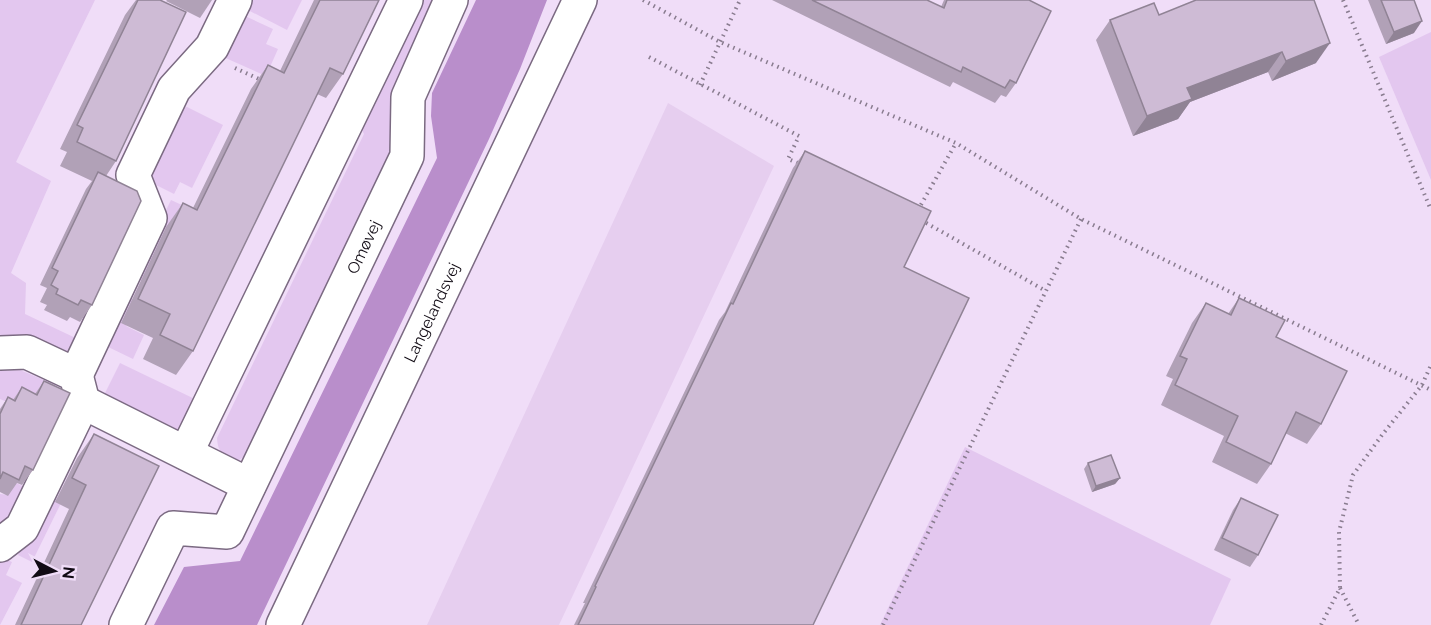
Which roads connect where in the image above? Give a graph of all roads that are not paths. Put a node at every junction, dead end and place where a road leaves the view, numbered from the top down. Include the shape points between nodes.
1 (235, 0) edge
2 (406, 0) edge
3 (451, 0) edge
4 (580, 0) edge
5 (0, 353) edge
6 (80, 388) junction
7 (186, 453) junction
8 (249, 485) junction
9 (0, 545) edge
10 (126, 625) edge
11 (283, 625) edge

1 - 6 street via 207,54 174,89 133,175 150,218
2 - 7 street
3 - 8 street, Omøvej via 408,97 406,156
4 - 11 street, Langelandsvej
5 - 6 street via 27,352
6 - 7 street
6 - 9 street via 22,528
7 - 8 street
8 - 10 street, Omøvej via 227,532 173,528

